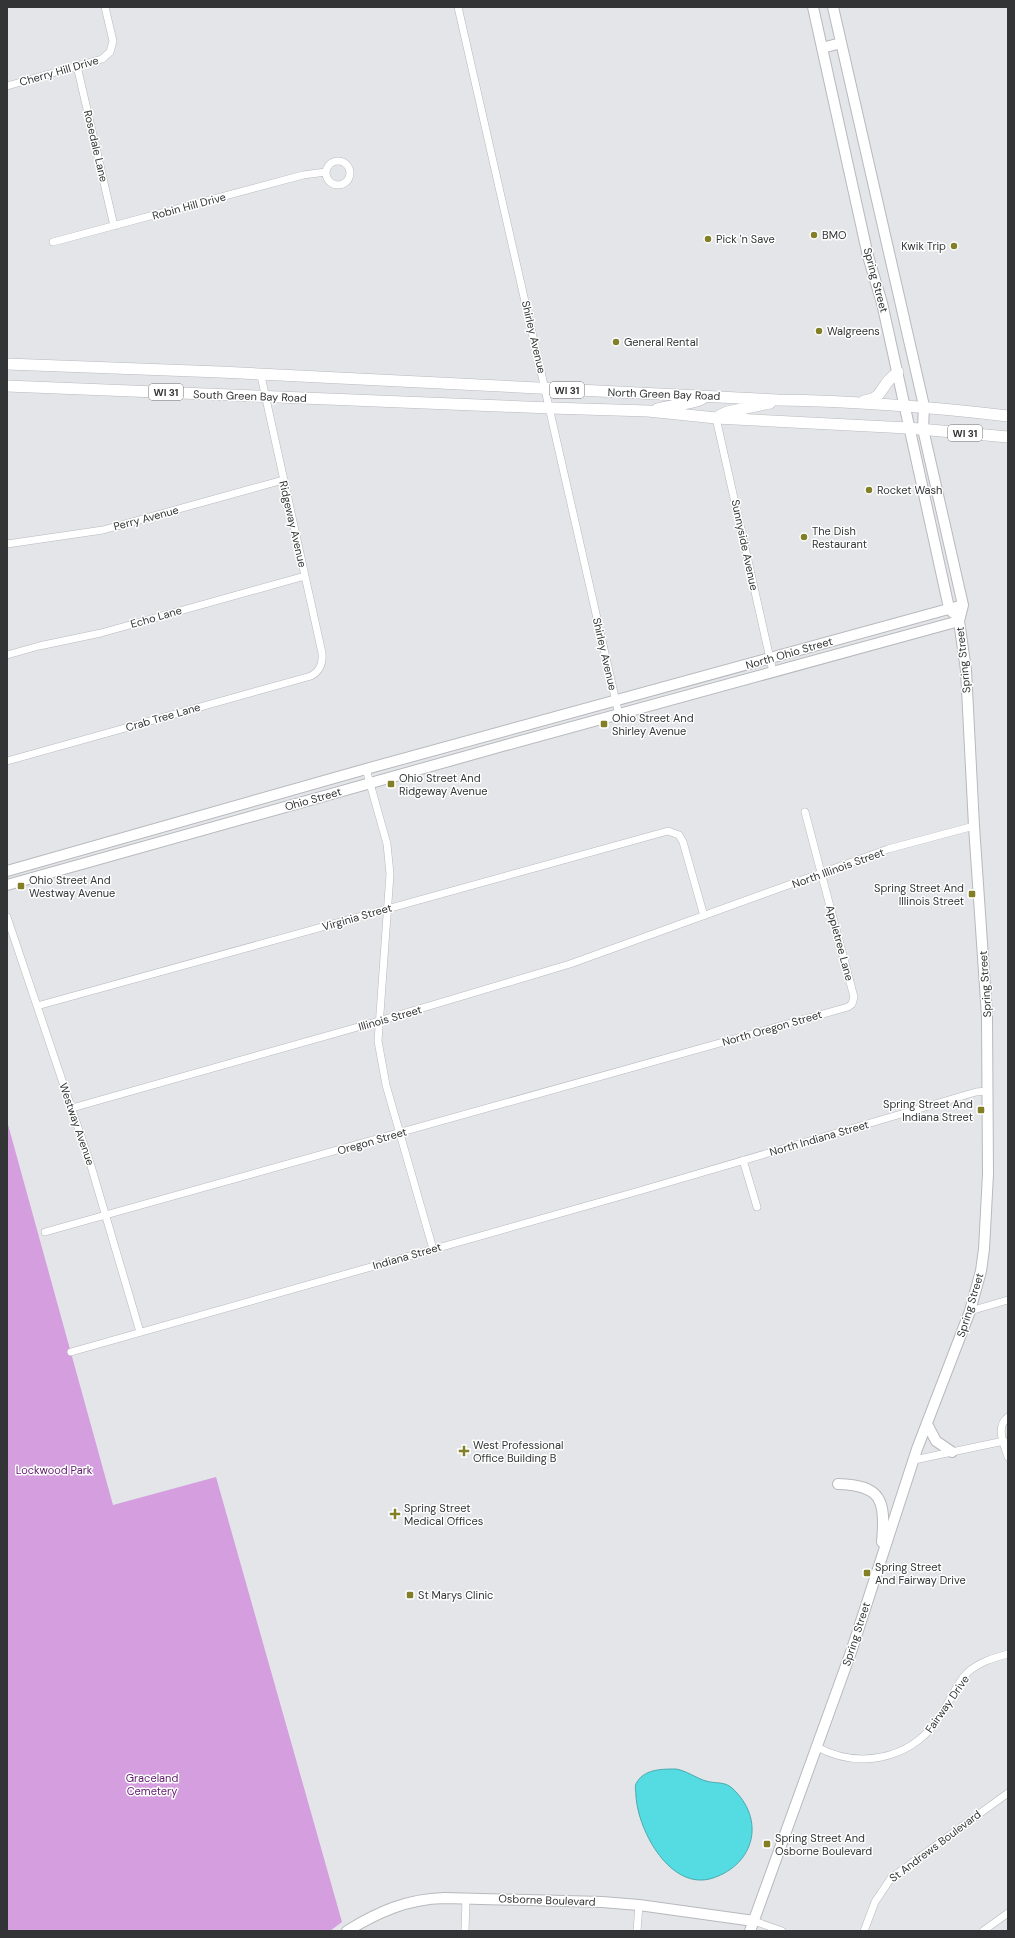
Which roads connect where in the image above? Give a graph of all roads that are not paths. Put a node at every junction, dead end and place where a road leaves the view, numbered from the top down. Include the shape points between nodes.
1 (105, 7) edge
2 (458, 7) edge
3 (813, 7) edge
4 (833, 7) edge
5 (841, 43) junction
6 (822, 48) junction
7 (77, 66) junction
8 (7, 86) edge
9 (326, 172) dead end
10 (114, 226) junction
11 (52, 242) dead end
12 (7, 364) edge
13 (898, 372) junction
14 (262, 376) junction
15 (320, 378) joint
16 (7, 386) edge
17 (545, 388) junction
18 (708, 396) junction
19 (266, 397) junction
20 (325, 399) joint
21 (778, 400) junction
22 (856, 403) junction
23 (905, 406) junction
24 (924, 406) junction
25 (550, 408) junction
26 (648, 411) junction
27 (1008, 416) edge
28 (716, 418) junction
29 (908, 428) junction
30 (923, 429) junction
31 (1008, 437) edge
32 (283, 480) junction
33 (7, 544) edge
34 (305, 576) junction
35 (963, 604) junction
36 (949, 608) junction
37 (905, 620) junction
38 (959, 621) junction
39 (860, 633) junction
40 (909, 635) junction
41 (866, 646) junction
42 (7, 655) edge
43 (770, 658) junction
44 (317, 672) joint
45 (773, 672) junction
46 (616, 701) junction
47 (619, 715) junction
48 (524, 726) junction
49 (527, 739) junction
50 (444, 748) junction
51 (7, 761) edge
52 (448, 761) junction
53 (366, 769) junction
54 (371, 783) junction
55 (242, 804) junction
56 (805, 812) dead end
57 (246, 818) junction
58 (974, 826) junction
59 (131, 835) junction
60 (135, 849) junction
61 (7, 871) edge
62 (821, 874) junction
63 (7, 885) edge
64 (388, 909) junction
65 (704, 916) junction
66 (7, 917) edge
67 (37, 1006) junction
68 (845, 1008) joint
69 (380, 1021) junction
70 (699, 1049) joint
71 (988, 1091) junction
72 (72, 1108) junction
73 (400, 1133) junction
74 (743, 1160) junction
75 (757, 1207) dead end
76 (105, 1215) junction
77 (45, 1232) dead end
78 (433, 1249) junction
79 (1008, 1300) edge
80 (970, 1311) junction
81 (140, 1332) junction
82 (72, 1352) dead end
83 (1008, 1417) edge
84 (927, 1424) junction
85 (1004, 1441) junction
86 (952, 1452) junction
87 (1008, 1457) edge
88 (914, 1460) junction
89 (838, 1484) dead end
90 (879, 1562) junction
91 (1008, 1654) edge
92 (817, 1747) junction
93 (1008, 1793) edge
94 (466, 1898) junction
95 (639, 1905) junction
96 (1008, 1913) edge
97 (754, 1920) junction
98 (351, 1930) edge
99 (465, 1931) edge
100 (637, 1931) edge
101 (750, 1931) edge
102 (782, 1931) edge
103 (864, 1931) edge
104 (983, 1931) edge

1 - 7 street, Cherry Hill Drive via 113,41 110,52 102,59
2 - 17 street, Shirley Avenue
3 - 6 main road, Spring Street
4 - 5 main road, Spring Street
5 - 6 main road
5 - 24 main road, Spring Street
6 - 13 main road, Spring Street via 871,269 882,303
7 - 8 street, Cherry Hill Drive
7 - 10 street, Rosedale Lane
9 - 10 street, Robin Hill Drive via 303,175
10 - 11 street, Robin Hill Drive
12 - 14 main road, South Green Bay Road / WI 31
13 - 22 main road via 875,399
13 - 23 main road, Spring Street
14 - 15 main road, South Green Bay Road / WI 31
14 - 19 street, Ridgeway Avenue
15 - 17 main road, North Green Bay Road / WI 31
16 - 19 main road, South Green Bay Road / WI 31
17 - 18 main road, North Green Bay Road / WI 31
17 - 25 street, Shirley Avenue
18 - 21 main road, North Green Bay Road / WI 31
18 - 26 main road via 693,403 675,404
19 - 20 main road, South Green Bay Road / WI 31
19 - 32 street, Ridgeway Avenue
20 - 25 main road, North Green Bay Road / WI 31
21 - 22 main road, North Green Bay Road / WI 31
21 - 28 main road via 727,412
22 - 23 main road, North Green Bay Road / WI 31
23 - 24 main road, North Green Bay Road / WI 31
23 - 29 main road, Spring Street
24 - 27 main road, North Green Bay Road / WI 31
24 - 30 main road, Spring Street
25 - 26 main road, North Green Bay Road / WI 31
25 - 46 street, Shirley Avenue
26 - 28 main road, North Green Bay Road / WI 31
28 - 29 main road, North Green Bay Road / WI 31
28 - 43 street, Sunnyside Avenue
29 - 30 main road, North Green Bay Road / WI 31
29 - 36 main road, Spring Street
30 - 31 main road, North Green Bay Road / WI 31
30 - 35 main road, Spring Street
32 - 33 street, Perry Avenue via 103,530
32 - 34 street, Ridgeway Avenue
34 - 42 street, Echo Lane via 101,633
34 - 44 street, Ridgeway Avenue via 322,653 321,665
35 - 36 main road, North Ohio Street
35 - 38 main road, Spring Street
36 - 37 main road, North Ohio Street
36 - 38 main road, Spring Street
37 - 39 main road, North Ohio Street
37 - 40 main road
38 - 40 main road, North Ohio Street
38 - 58 main road, Spring Street via 966,670
39 - 41 main road
39 - 43 main road, North Ohio Street
40 - 41 main road, North Ohio Street
41 - 45 main road, North Ohio Street
43 - 45 street, Sunnyside Avenue
43 - 46 main road, North Ohio Street
44 - 51 street, Crab Tree Lane via 311,676
45 - 47 main road, North Ohio Street
46 - 47 street, Shirley Avenue
46 - 48 main road, Ohio Street
47 - 49 main road, Ohio Street
48 - 49 main road
48 - 50 main road, Ohio Street
49 - 52 main road, Ohio Street
50 - 52 main road
50 - 53 main road, Ohio Street
52 - 54 main road, Ohio Street
53 - 54 street
53 - 55 main road, Ohio Street
54 - 57 main road, Ohio Street
54 - 64 street via 389,859
55 - 57 main road
55 - 59 main road, Ohio Street
56 - 62 street
57 - 60 main road, Ohio Street
58 - 62 street, North Illinois Street via 888,849
58 - 71 main road, Spring Street via 987,1016
59 - 60 main road
59 - 61 main road, Ohio Street
60 - 63 main road, Ohio Street
62 - 65 street, North Illinois Street
62 - 68 street, Appletree Lane via 854,997 852,1004
64 - 65 street, Virginia Street via 668,832 677,834 683,842
64 - 67 street, Virginia Street
64 - 69 street
65 - 69 street, Illinois Street via 570,964
66 - 67 street, Westway Avenue
67 - 72 street, Westway Avenue
68 - 70 street, North Oregon Street
69 - 72 street, Illinois Street
69 - 73 street via 378,1041 382,1068
70 - 73 street, Oregon Street
71 - 74 street, North Indiana Street
71 - 80 main road, Spring Street via 988,1174 984,1249 981,1272
72 - 76 street, Westway Avenue
73 - 76 street, Oregon Street
73 - 78 street
74 - 75 street
74 - 78 street, Indiana Street
76 - 77 street, Oregon Street
76 - 81 street, Westway Avenue
78 - 81 street, Indiana Street
79 - 80 street
80 - 84 main road, Spring Street
81 - 82 street, Indiana Street
83 - 85 street via 1001,1426
84 - 86 main road via 936,1441
84 - 88 main road, Spring Street
85 - 86 street
85 - 87 street
86 - 88 street
88 - 90 main road, Spring Street
89 - 90 main road via 867,1488 878,1497 883,1515
90 - 92 main road, Spring Street via 860,1625
91 - 92 street, Fairway Drive via 984,1662 968,1673 926,1734 900,1752 878,1758 854,1759 831,1754
92 - 97 main road, Spring Street
93 - 103 street, St Andrews Boulevard via 891,1878 875,1902
94 - 95 main road, Osborne Boulevard via 577,1900
94 - 98 main road, Osborne Boulevard via 432,1898 408,1902 379,1912
94 - 99 street
95 - 97 main road, Osborne Boulevard
95 - 100 street
96 - 104 street
97 - 101 main road, Spring Street
97 - 102 street

